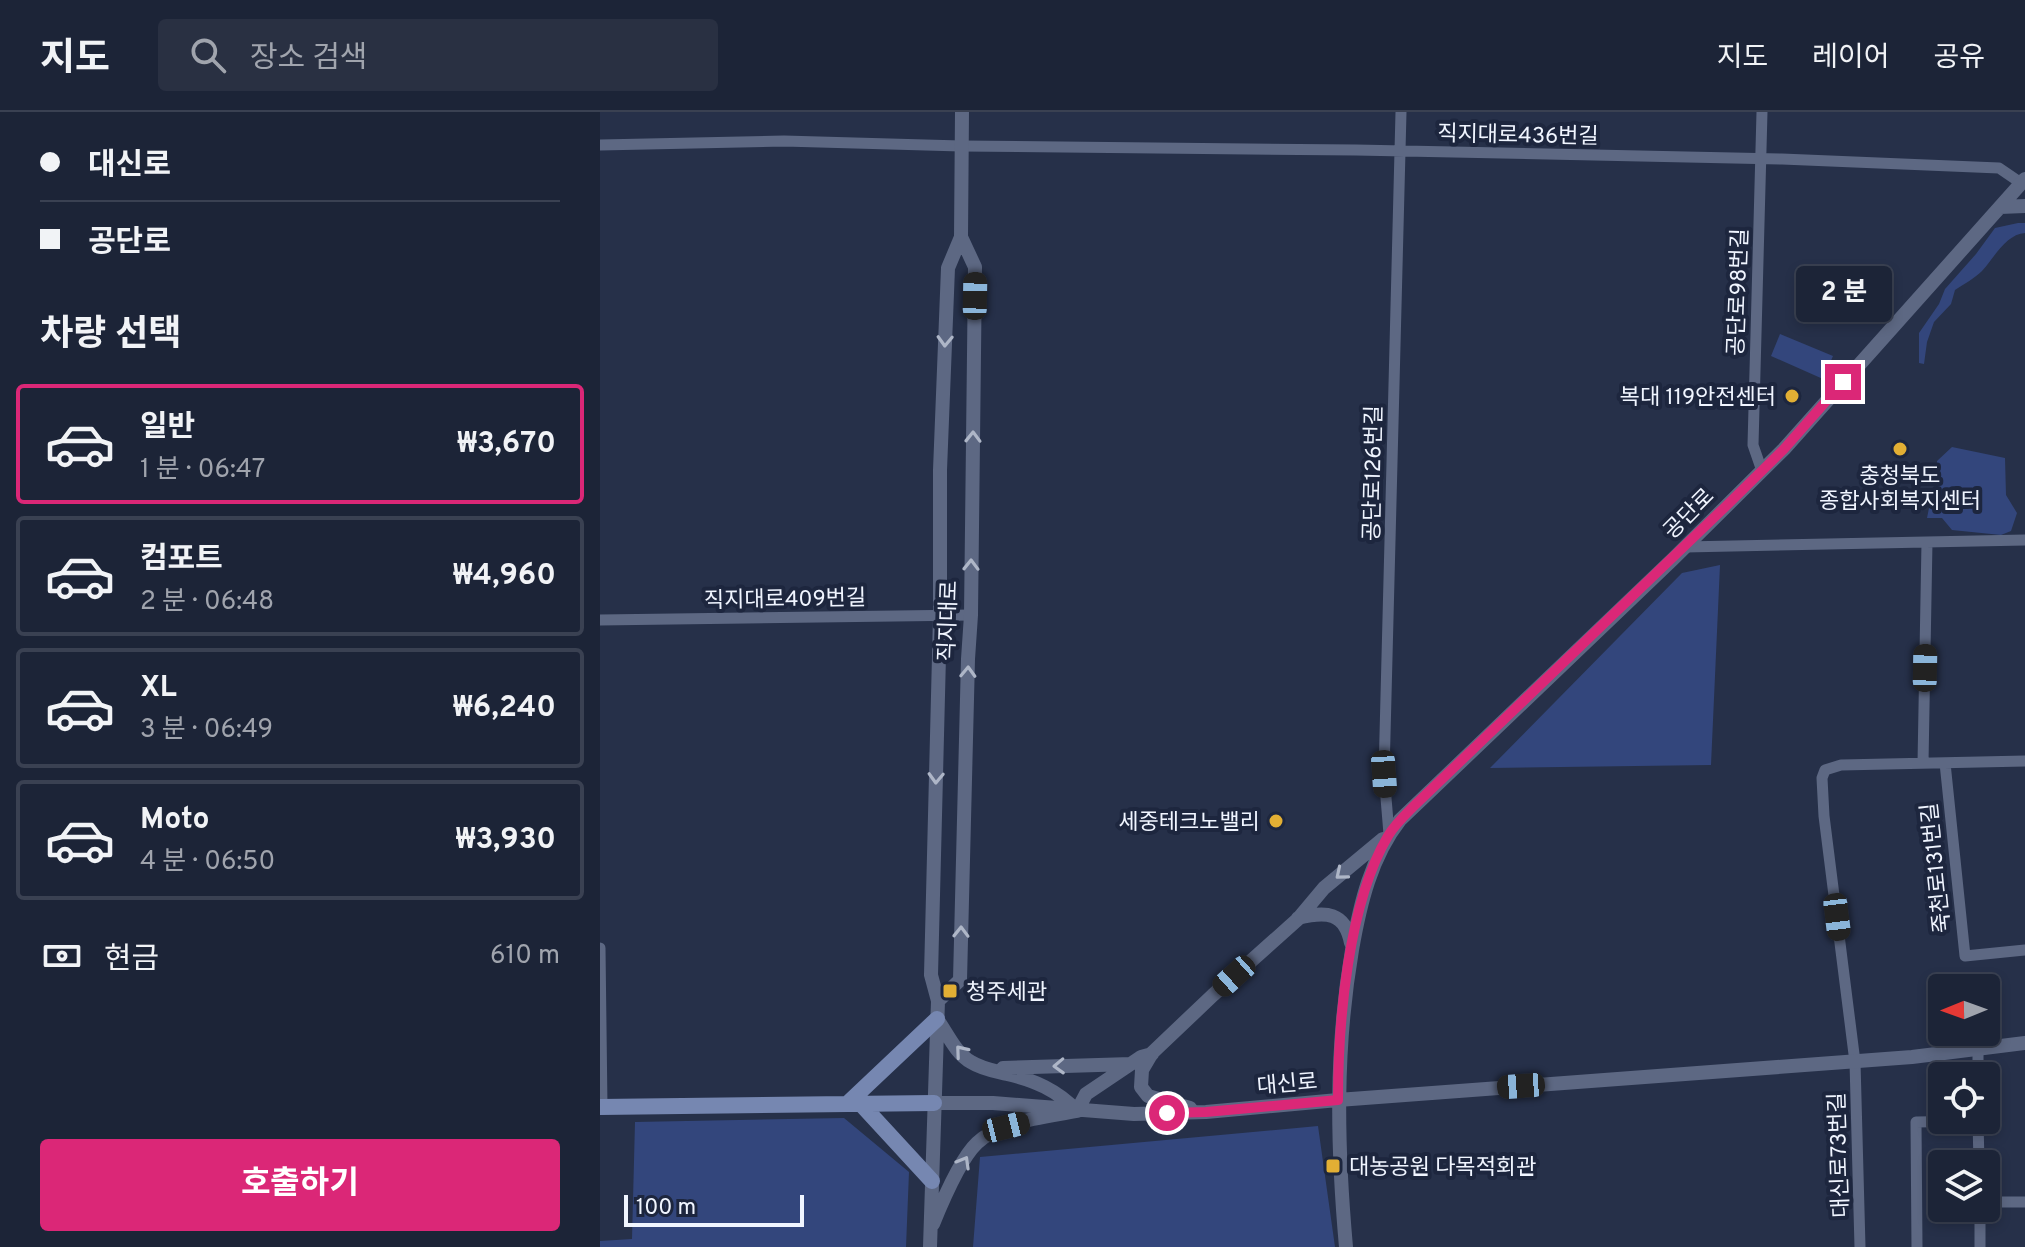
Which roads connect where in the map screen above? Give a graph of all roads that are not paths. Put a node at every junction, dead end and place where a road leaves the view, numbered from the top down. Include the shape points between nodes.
1 (962, 112) edge
2 (1401, 112) edge
3 (1762, 112) edge
4 (600, 145) edge
5 (961, 146) junction
6 (1400, 151) junction
7 (1761, 159) junction
8 (2024, 182) edge
9 (2025, 206) edge
10 (2000, 207) junction
11 (961, 237) junction
12 (1762, 471) junction
13 (2025, 540) edge
14 (1927, 542) junction
15 (1685, 547) junction
16 (971, 615) junction
17 (940, 616) junction
18 (600, 620) edge
19 (2025, 761) edge
20 (1923, 763) junction
21 (1945, 763) junction
22 (1389, 834) junction
23 (1298, 919) junction
24 (600, 948) edge
25 (1352, 948) junction
26 (2025, 950) edge
27 (938, 1001) junction
28 (937, 1019) junction
29 (2025, 1043) edge
30 (1978, 1049) junction
31 (1152, 1053) junction
32 (1855, 1062) junction
33 (1978, 1062) edge
34 (1131, 1064) junction
35 (987, 1069) junction
36 (1338, 1100) junction
37 (934, 1103) junction
38 (854, 1104) junction
39 (601, 1107) edge
40 (1077, 1111) junction
41 (1206, 1112) junction
42 (1928, 1122) edge
43 (932, 1181) junction
44 (2000, 1202) edge
45 (2025, 1202) edge
46 (1980, 1222) edge
47 (930, 1240) edge
48 (1346, 1247) edge
49 (1860, 1247) edge
50 (1917, 1247) edge
51 (1980, 1247) edge

1 - 5 street, 직지대로
2 - 6 street, 공단로126번길
3 - 7 street, 공단로98번길
4 - 5 street, 직지대로436번길 via 784,141
5 - 6 street, 직지대로436번길
5 - 11 street, 직지대로
6 - 7 street, 직지대로436번길
6 - 22 street, 공단로126번길 via 1384,774
7 - 8 street, 직지대로436번길 via 1999,168
7 - 12 street, 공단로98번길 via 1753,445
8 - 10 street, 공단로
9 - 10 street
10 - 12 street, 공단로
16 -> 11 street, 직지대로 via 975,267
11 -> 17 street, 직지대로 via 948,268
12 - 15 street, 공단로
13 - 14 street
14 - 15 street
14 - 20 street
15 - 22 street, 공단로
16 - 17 street, 직지대로409번길
27 -> 16 street, 직지대로 via 960,980
17 - 18 street, 직지대로409번길
17 -> 27 street, 직지대로 via 931,975
19 - 21 street
20 - 21 street
20 - 32 street, 대신로73번길 via 1841,765 1825,770 1822,778
21 - 26 street, 죽천로131번길 via 1965,956
22 -> 23 street via 1324,888
22 - 25 street via 1367,883
23 - 25 street via 1314,914 1343,921
23 - 31 street
24 - 39 street
25 - 36 street
27 - 28 street, 직지대로
35 -> 28 street via 962,1055
28 - 37 street, 직지대로
28 - 38 main road
29 - 30 street, 대신로
30 - 32 street, 대신로
30 - 33 street
31 - 34 street
31 - 41 street via 1142,1070 1141,1087 1148,1096
32 - 36 street, 대신로
32 - 49 street, 대신로73번길
34 -> 35 street
34 - 40 street via 1086,1094
35 - 40 street via 1034,1081
36 - 41 street, 대신로
36 - 48 street
37 - 38 main road, 대신로
37 - 40 street, 대신로
37 - 43 street, 직지대로
38 - 39 main road, 대신로
38 - 43 main road
40 - 41 street, 대신로
47 -> 40 street via 952,1183 978,1141 1006,1127
42 - 50 street via 1916,1122
43 - 47 street, 직지대로
44 - 45 street
46 - 51 street

